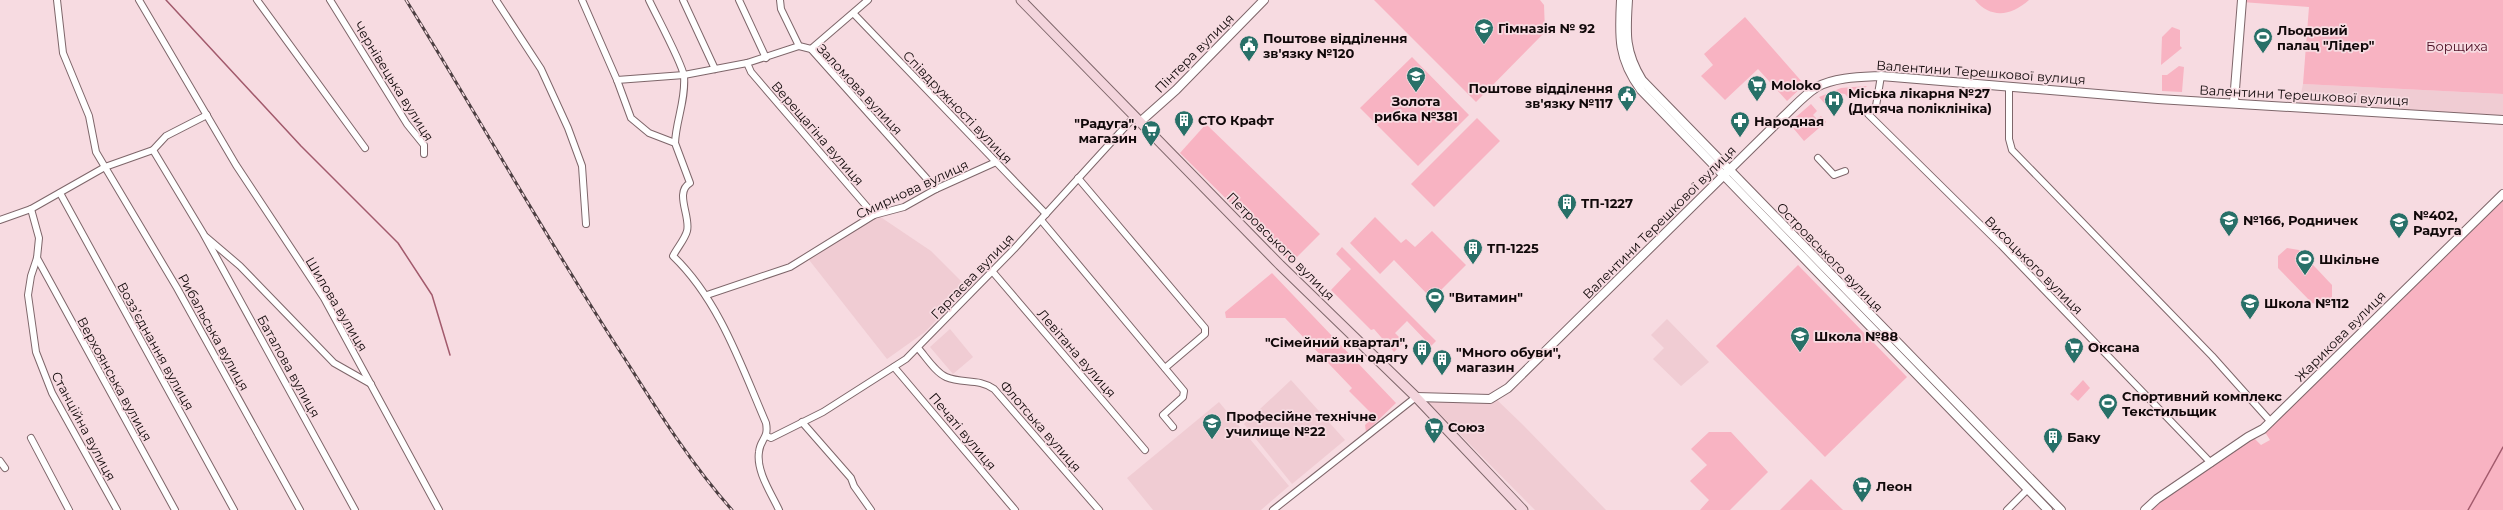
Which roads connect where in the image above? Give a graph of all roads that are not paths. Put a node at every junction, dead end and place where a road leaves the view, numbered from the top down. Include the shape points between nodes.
1 (57, 0) edge
2 (139, 0) edge
3 (257, 0) edge
4 (330, 0) edge
5 (496, 0) edge
6 (582, 0) edge
7 (649, 0) edge
8 (683, 0) edge
9 (739, 0) edge
10 (780, 0) edge
11 (868, 0) edge
12 (1021, 0) edge
13 (1264, 0) edge
14 (1622, 0) edge
15 (1628, 0) edge
16 (2242, 0) edge
17 (854, 14) junction
18 (799, 46) junction
19 (811, 49) junction
20 (766, 58) junction
21 (747, 64) junction
22 (715, 69) junction
23 (684, 75) junction
24 (1881, 76) junction
25 (617, 80) junction
26 (2009, 87) junction
27 (2234, 102) junction
28 (207, 115) junction
29 (1138, 119) junction
30 (2503, 120) edge
31 (675, 143) junction
32 (365, 148) dead end
33 (153, 150) junction
34 (424, 154) dead end
35 (1818, 158) dead end
36 (996, 162) junction
37 (104, 167) junction
38 (1845, 171) dead end
39 (1726, 173) junction
40 (1078, 178) junction
41 (936, 189) junction
42 (60, 193) junction
43 (2503, 194) edge
44 (31, 210) junction
45 (1046, 214) junction
46 (874, 215) junction
47 (0, 220) edge
48 (1041, 220) junction
49 (586, 224) dead end
50 (203, 233) junction
51 (37, 258) junction
52 (992, 271) junction
53 (707, 295) junction
54 (918, 348) junction
55 (894, 367) junction
56 (1165, 368) junction
57 (371, 384) junction
58 (1416, 398) junction
59 (802, 422) junction
60 (2271, 422) junction
61 (1172, 427) dead end
62 (767, 436) junction
63 (31, 438) dead end
64 (1145, 450) dead end
65 (0, 461) edge
66 (2211, 463) junction
67 (5, 468) dead end
68 (2028, 489) junction
69 (69, 510) edge
70 (117, 510) edge
71 (175, 510) edge
72 (234, 510) edge
73 (300, 510) edge
74 (355, 510) edge
75 (439, 510) edge
76 (779, 510) edge
77 (871, 510) edge
78 (1015, 510) edge
79 (1099, 510) edge
80 (1273, 510) edge
81 (1523, 510) edge
82 (2007, 510) edge
83 (2048, 510) edge
84 (2061, 510) edge
85 (2145, 510) edge

1 - 37 street, Рибальська вулиця via 63,53 89,116 96,152
2 - 28 street, Шилова вулиця
3 - 32 street
4 - 34 street, Чернівецька вулиця via 407,124 424,145
5 - 49 street via 541,70 568,128 582,166
6 - 25 street
7 - 23 street
8 - 22 street
9 - 20 street
10 - 18 street, Заломова вулиця
11 - 17 street
12 - 29 main road, Петровського вулиця
13 - 29 street, Пінтера вулиця via 1176,90
14 - 39 street, Островського вулиця via 1620,48 1632,77 1641,90
15 - 39 street, Островського вулиця via 1626,43 1635,69
16 - 27 street
17 - 19 street
17 - 36 street, Співдружності вулиця
18 - 19 street, Заломова вулиця
18 - 20 street
19 - 41 street, Заломова вулиця
20 - 21 street
21 - 22 street
21 - 46 street, Верещагіна вулиця via 751,72
22 - 23 street
23 - 25 street
23 - 31 street via 683,104 676,125
24 - 26 street, Валентини Терешкової вулиця
24 - 39 street, Валентини Терешкової вулиця via 1841,80 1817,87
24 - 66 street, Висоцького вулиця via 1876,106 1868,114 2000,245
25 - 31 street via 631,118 649,133
26 - 27 street, Валентини Терешкової вулиця
26 - 60 street via 2009,139 2012,150 2212,356
27 - 30 street, Валентини Терешкової вулиця
28 - 33 street via 172,132
28 - 57 street, Шилова вулиця via 236,165 324,298
29 - 40 street, Гаргаєва вулиця
29 - 58 main road, Петровського вулиця via 1280,265
31 - 53 street via 690,183 685,188 683,196 688,230 673,256 692,274
33 - 37 street
33 - 50 street, Баталова вулиця
35 - 38 street via 1834,175
36 - 41 street, Смирнова вулиця
36 - 45 street, Співдружності вулиця
37 - 42 street
37 - 73 street, Рибальська вулиця via 177,288
39 - 58 street, Валентини Терешкової вулиця via 1495,398
39 - 68 street, Островського вулиця
39 - 84 street, Островського вулиця
40 - 45 street, Гаргаєва вулиця
40 - 56 street via 1205,328 1205,334
41 - 46 street, Смирнова вулиця via 904,207
42 - 44 street
42 - 72 street, Возз’єднання вулиця
43 - 60 street, Жарикова вулиця
44 - 47 street
44 - 51 street, Станційна вулиця via 39,238
45 - 48 street, Гаргаєва вулиця
46 - 53 street, Смирнова вулиця via 790,267
48 - 52 street, Гаргаєва вулиця
48 - 56 street
50 - 57 street, Баталова вулиця via 240,266 334,363
50 - 74 street, Баталова вулиця
51 - 70 street, Станційна вулиця via 30,276 28,296 36,352 52,393
51 - 71 street, Верхоянська вулиця
52 - 54 street, Гаргаєва вулиця
52 - 64 street, Левітана вулиця
53 - 62 street via 758,402 766,423
54 - 55 street, Гаргаєва вулиця
54 - 79 street, Флотська вулиця via 947,378 980,382 994,388
55 - 59 street, Гаргаєва вулиця via 823,412
55 - 78 street, Печаті вулиця
56 - 61 street via 1184,394 1164,415
57 - 75 street, Шилова вулиця
58 - 80 street
58 - 81 main road, Петровського вулиця
59 - 62 street, Гаргаєва вулиця via 771,438
59 - 77 street via 851,478
60 - 66 street, Жарикова вулиця
62 - 76 street via 759,450 758,463
63 - 69 street
65 - 67 street
66 - 85 street, Жарикова вулиця
68 - 82 street
68 - 83 street, Островського вулиця

